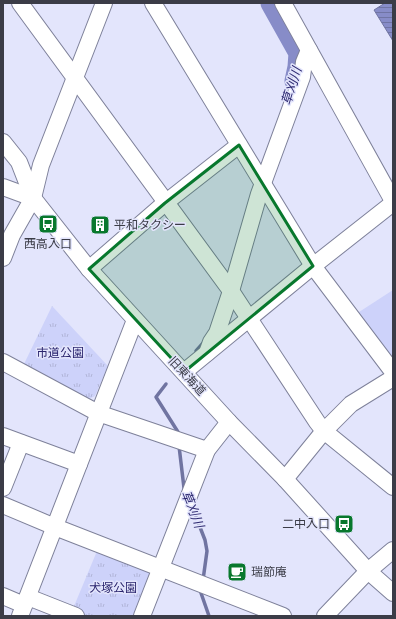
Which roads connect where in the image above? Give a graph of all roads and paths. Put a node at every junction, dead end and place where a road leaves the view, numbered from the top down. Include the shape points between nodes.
1 (20, 3) edge
2 (104, 3) edge
3 (152, 3) edge
4 (283, 3) edge
5 (309, 50) junction
6 (75, 79) junction
7 (3, 142) edge
8 (239, 144) junction
9 (263, 184) junction
10 (3, 187) edge
11 (33, 198) junction
12 (393, 202) edge
13 (165, 203) junction
14 (3, 258) edge
15 (313, 266) junction
16 (89, 269) junction
17 (231, 291) junction
18 (249, 319) junction
19 (136, 320) junction
20 (207, 353) junction
21 (3, 362) edge
22 (184, 372) junction
23 (393, 372) edge
24 (393, 378) edge
25 (98, 413) junction
26 (229, 422) junction
27 (324, 431) junction
28 (3, 436) edge
29 (21, 443) junction
30 (207, 450) junction
31 (79, 464) junction
32 (285, 479) junction
33 (393, 487) edge
34 (3, 488) edge
35 (3, 505) edge
36 (55, 527) junction
37 (393, 550) edge
38 (161, 568) junction
39 (368, 571) junction
40 (393, 593) edge
41 (3, 596) edge
42 (24, 606) edge
43 (76, 616) edge
44 (142, 616) edge
45 (283, 616) edge
46 (325, 616) edge

1 - 6 street
2 - 6 street
3 - 8 street
4 - 5 street
5 - 9 street via 302,77
5 - 12 street
6 - 11 street via 41,165
6 - 13 street
7 - 11 street, 旧東海道 via 19,162
8 - 9 street
8 - 13 street
9 - 15 street
9 - 17 street
10 - 11 street
11 - 14 street
11 - 16 street, 旧東海道
12 - 15 street
13 - 16 street
13 - 17 street
15 - 18 street
15 - 23 street
16 - 19 street, 旧東海道
17 - 18 street
17 - 20 street via 217,333
18 - 20 street
18 - 27 street
19 - 22 street, 旧東海道
19 - 25 street
20 - 22 street
21 - 25 street
22 - 26 street, 旧東海道
24 - 27 street via 351,404
25 - 30 street
25 - 31 street
26 - 30 street
26 - 32 street, 旧東海道
27 - 32 street
27 - 33 street
28 - 29 street
29 - 31 street
29 - 34 street
30 - 38 street
31 - 36 street
32 - 39 street, 旧東海道
35 - 36 street
36 - 38 street
36 - 42 street
37 - 39 street
38 - 44 street
38 - 45 street
39 - 40 street, 旧東海道
39 - 46 street
41 - 42 street
42 - 43 street

